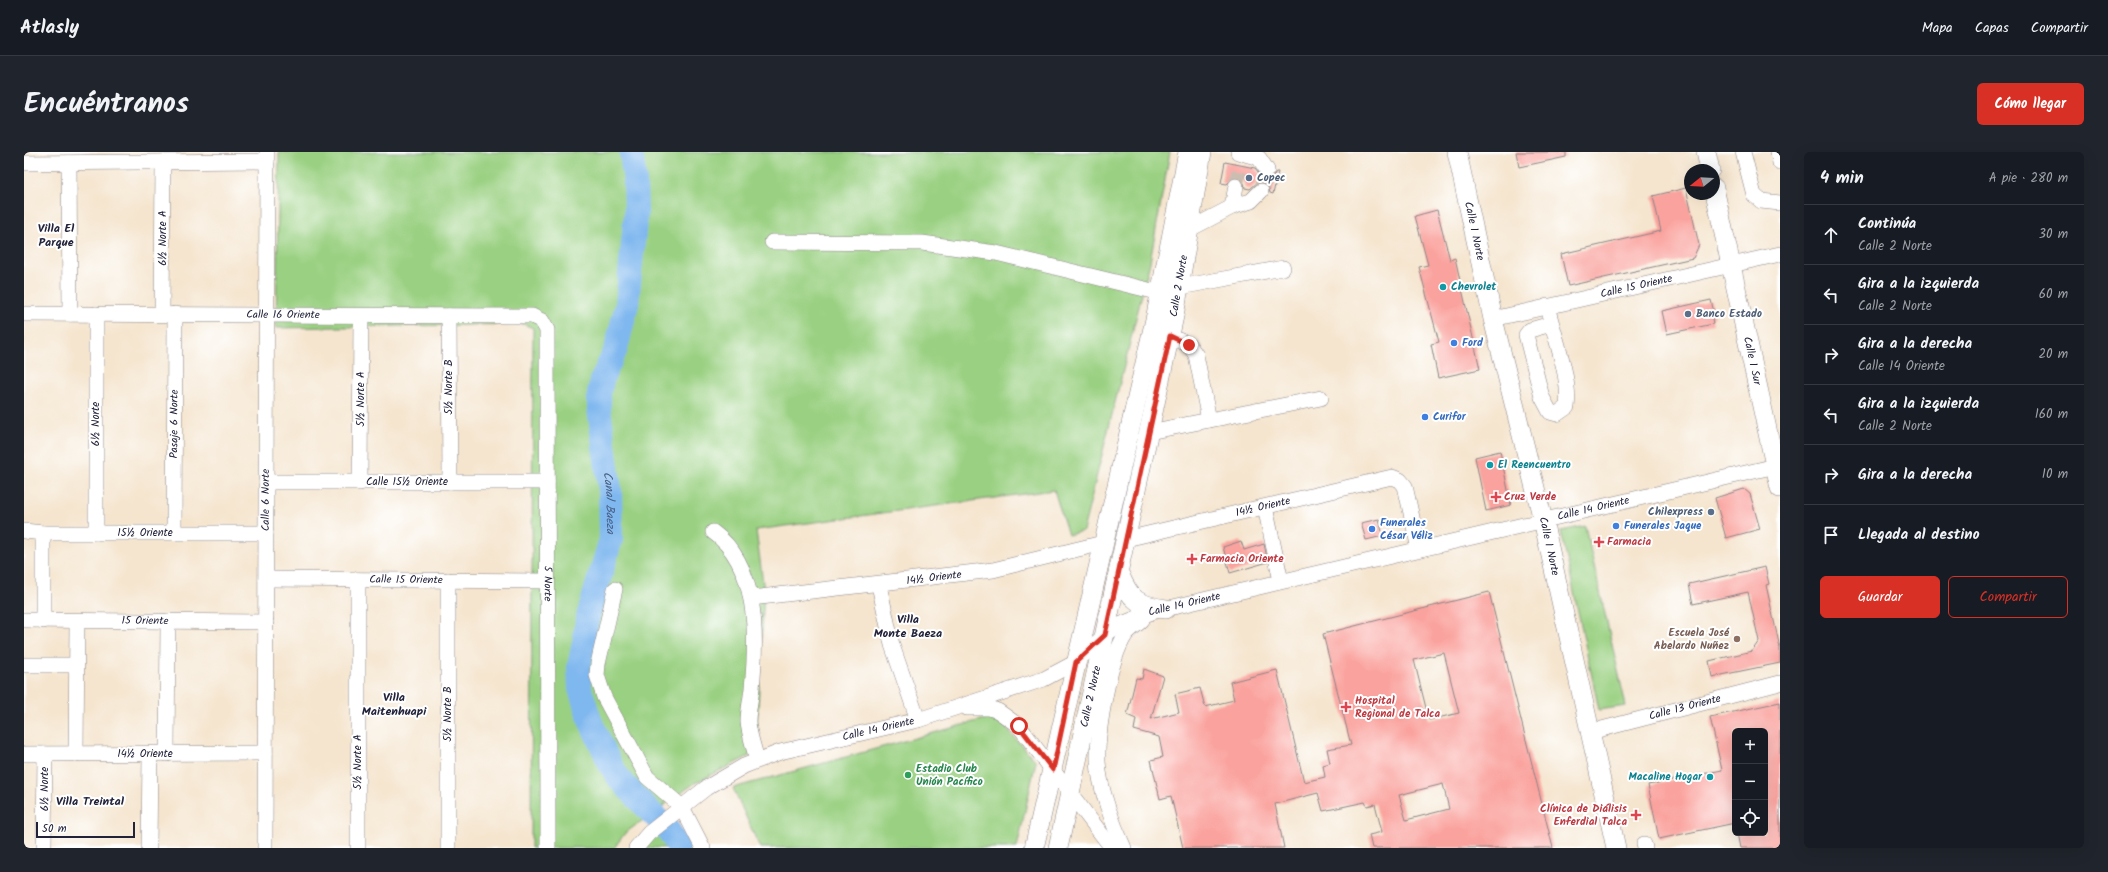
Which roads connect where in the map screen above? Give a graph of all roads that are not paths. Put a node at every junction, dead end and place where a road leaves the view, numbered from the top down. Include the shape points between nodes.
1 (1188, 152) edge
2 (1202, 152) edge
3 (1457, 152) edge
4 (1706, 152) edge
5 (1743, 152) edge
6 (1778, 152) edge
7 (267, 157) edge
8 (1240, 157) edge
9 (163, 162) junction
10 (69, 163) junction
11 (1780, 163) edge
12 (24, 164) edge
13 (1709, 164) edge
14 (1267, 170) dead end
15 (1236, 186) tunnel mouth
16 (1261, 191) tunnel mouth
17 (1717, 200) edge
18 (1780, 203) edge
19 (1232, 207) junction
20 (1190, 229) junction
21 (772, 242) dead end
22 (1780, 254) edge
23 (1731, 265) junction
24 (1283, 268) dead end
25 (1180, 288) junction
26 (1161, 294) junction
27 (1547, 306) junction
28 (24, 314) edge
29 (70, 314) junction
30 (96, 314) junction
31 (169, 314) junction
32 (267, 316) junction
33 (361, 316) junction
34 (449, 316) junction
35 (1493, 318) junction
36 (542, 321) joint
37 (1551, 324) junction
38 (1170, 336) junction
39 (1321, 398) dead end
40 (1210, 420) junction
41 (1149, 432) junction
42 (1778, 466) edge
43 (266, 482) junction
44 (360, 482) junction
45 (450, 482) junction
46 (547, 482) junction
47 (1780, 488) edge
48 (1265, 507) junction
49 (1544, 520) junction
50 (24, 531) edge
51 (713, 532) dead end
52 (42, 533) junction
53 (96, 533) junction
54 (174, 533) junction
55 (266, 533) junction
56 (1126, 539) junction
57 (1103, 543) junction
58 (1419, 549) junction
59 (1118, 573) junction
60 (266, 579) junction
61 (358, 580) junction
62 (448, 580) junction
63 (547, 581) junction
64 (1281, 582) junction
65 (879, 585) junction
66 (615, 589) dead end
67 (758, 598) junction
68 (1159, 610) junction
69 (24, 620) edge
70 (43, 620) junction
71 (77, 621) junction
72 (168, 621) junction
73 (266, 622) junction
74 (24, 630) edge
75 (1105, 635) junction
76 (1076, 662) junction
77 (24, 665) edge
78 (76, 665) junction
79 (1780, 683) edge
80 (954, 709) junction
81 (918, 720) junction
82 (1590, 732) junction
83 (266, 753) junction
84 (24, 754) edge
85 (45, 754) junction
86 (76, 754) junction
87 (150, 754) junction
88 (167, 754) junction
89 (756, 760) junction
90 (1053, 770) junction
91 (1070, 794) junction
92 (682, 807) junction
93 (44, 848) edge
94 (149, 848) edge
95 (265, 848) edge
96 (358, 848) edge
97 (448, 848) edge
98 (548, 848) edge
99 (636, 848) edge
100 (703, 848) edge
101 (1034, 848) edge
102 (1058, 848) edge
103 (1112, 848) edge
104 (1124, 848) edge
105 (1616, 848) edge

1 - 26 main road, Calle 2 Norte
2 - 20 main road, Calle 2 Norte
3 - 35 main road, Calle 1 Norte
4 - 13 main road
5 - 18 street via 1754,195 1762,201
6 - 11 street
7 - 9 street
7 - 32 street, Calle 6 Norte
8 - 14 street via 1259,158
9 - 10 street
9 - 31 street, 6½ Norte A
10 - 12 street
10 - 29 street
15 - 19 street
16 - 19 street via 1251,201
17 - 23 main road, Calle 1 Sur
19 - 20 street
20 - 25 main road, Calle 2 Norte
21 - 26 street via 922,243 996,253
22 - 23 street, Calle 15 Oriente
23 - 27 street, Calle 15 Oriente
23 - 42 main road, Calle 1 Sur
24 - 25 street
25 - 38 main road, Calle 2 Norte
26 - 57 main road, Calle 2 Norte
27 - 35 street, Calle 15 Oriente
27 - 37 street
28 - 29 street, Calle 16 Oriente
29 - 30 street, Calle 16 Oriente
30 - 31 street, Calle 16 Oriente
30 - 53 street, 6½ Norte
31 - 32 street, Calle 16 Oriente
31 - 54 street, Pasaje 6 Norte
32 - 33 street, Calle 16 Oriente
32 - 43 street, Calle 6 Norte
33 - 34 street, Calle 16 Oriente
33 - 44 street, 5½ Norte A
34 - 36 street, Calle 16 Oriente via 532,316
34 - 45 street, 5½ Norte B
35 - 49 main road, Calle 1 Norte
36 - 46 street, 5 Norte via 547,330
37 - 37 street via 1530,330 1526,334 1542,397 1550,412 1557,414 1567,407 1568,393
38 - 40 street via 1189,345 1196,355
38 - 41 main road, Calle 2 Norte
39 - 40 street
40 - 41 street
41 - 56 main road, Calle 2 Norte
42 - 47 main road, Calle 1 Sur
42 - 49 street, Calle 14 Oriente
43 - 44 street, Calle 15½ Oriente
43 - 55 street, Calle 6 Norte
44 - 45 street, Calle 15½ Oriente
45 - 46 street, Calle 15½ Oriente
46 - 63 street, 5 Norte
48 - 56 street, 14½ Oriente
48 - 58 street, 14½ Oriente via 1388,478 1400,480 1406,489
48 - 64 street
49 - 58 street, Calle 14 Oriente
49 - 82 main road, Calle 1 Norte
50 - 52 street, 15½ Oriente
51 - 67 street via 726,541
52 - 53 street, 15½ Oriente
52 - 70 street
53 - 54 street, 15½ Oriente
54 - 55 street, 15½ Oriente
55 - 60 street, Calle 6 Norte
56 - 59 main road, Calle 2 Norte
57 - 65 street, 14½ Oriente via 1005,568
57 - 76 main road, Calle 2 Norte
58 - 64 street, Calle 14 Oriente
59 - 68 main road via 1128,593 1138,602
59 - 75 main road, Calle 2 Norte
60 - 61 street, Calle 15 Oriente
60 - 73 street, Calle 6 Norte
61 - 62 street, Calle 15 Oriente
61 - 96 street, 5½ Norte A
62 - 63 street, Calle 15 Oriente
62 - 97 street, 5½ Norte B
63 - 98 street, 5 Norte
64 - 68 street, Calle 14 Oriente
65 - 67 street, 14½ Oriente
65 - 81 street via 892,645
66 - 92 street via 598,664 600,685 647,777
67 - 89 street via 748,724
68 - 75 street, Calle 14 Oriente via 1123,623
68 - 104 street via 1127,633 1109,677 1104,704 1098,761 1109,813
69 - 70 street, 15 Oriente
69 - 74 street
70 - 71 street, 15 Oriente
71 - 72 street, 15 Oriente
71 - 78 street
72 - 73 street, 15 Oriente
72 - 88 street
73 - 83 street, Calle 6 Norte
75 - 76 street, Calle 14 Oriente
75 - 91 main road, Calle 2 Norte
76 - 80 street, Calle 14 Oriente via 1044,679
76 - 90 main road, Calle 2 Norte
77 - 78 street
78 - 86 street
79 - 82 street, Calle 13 Oriente
80 - 81 street, Calle 14 Oriente
80 - 90 street via 977,707 998,711 1019,726
81 - 89 street, Calle 14 Oriente via 780,752
82 - 105 main road, Calle 1 Norte
83 - 88 street, 14½ Oriente
83 - 95 street, Calle 6 Norte
84 - 85 street, 14½ Oriente
85 - 86 street, 14½ Oriente
85 - 93 street, 6½ Norte
86 - 87 street, 14½ Oriente
87 - 88 street, 14½ Oriente
87 - 94 street
89 - 92 street, Calle 14 Oriente via 717,780
90 - 91 street
90 - 101 main road, Calle 2 Norte
91 - 102 main road, Calle 2 Norte
91 - 103 street
92 - 99 street, Calle 14 Oriente via 649,833
92 - 100 street

